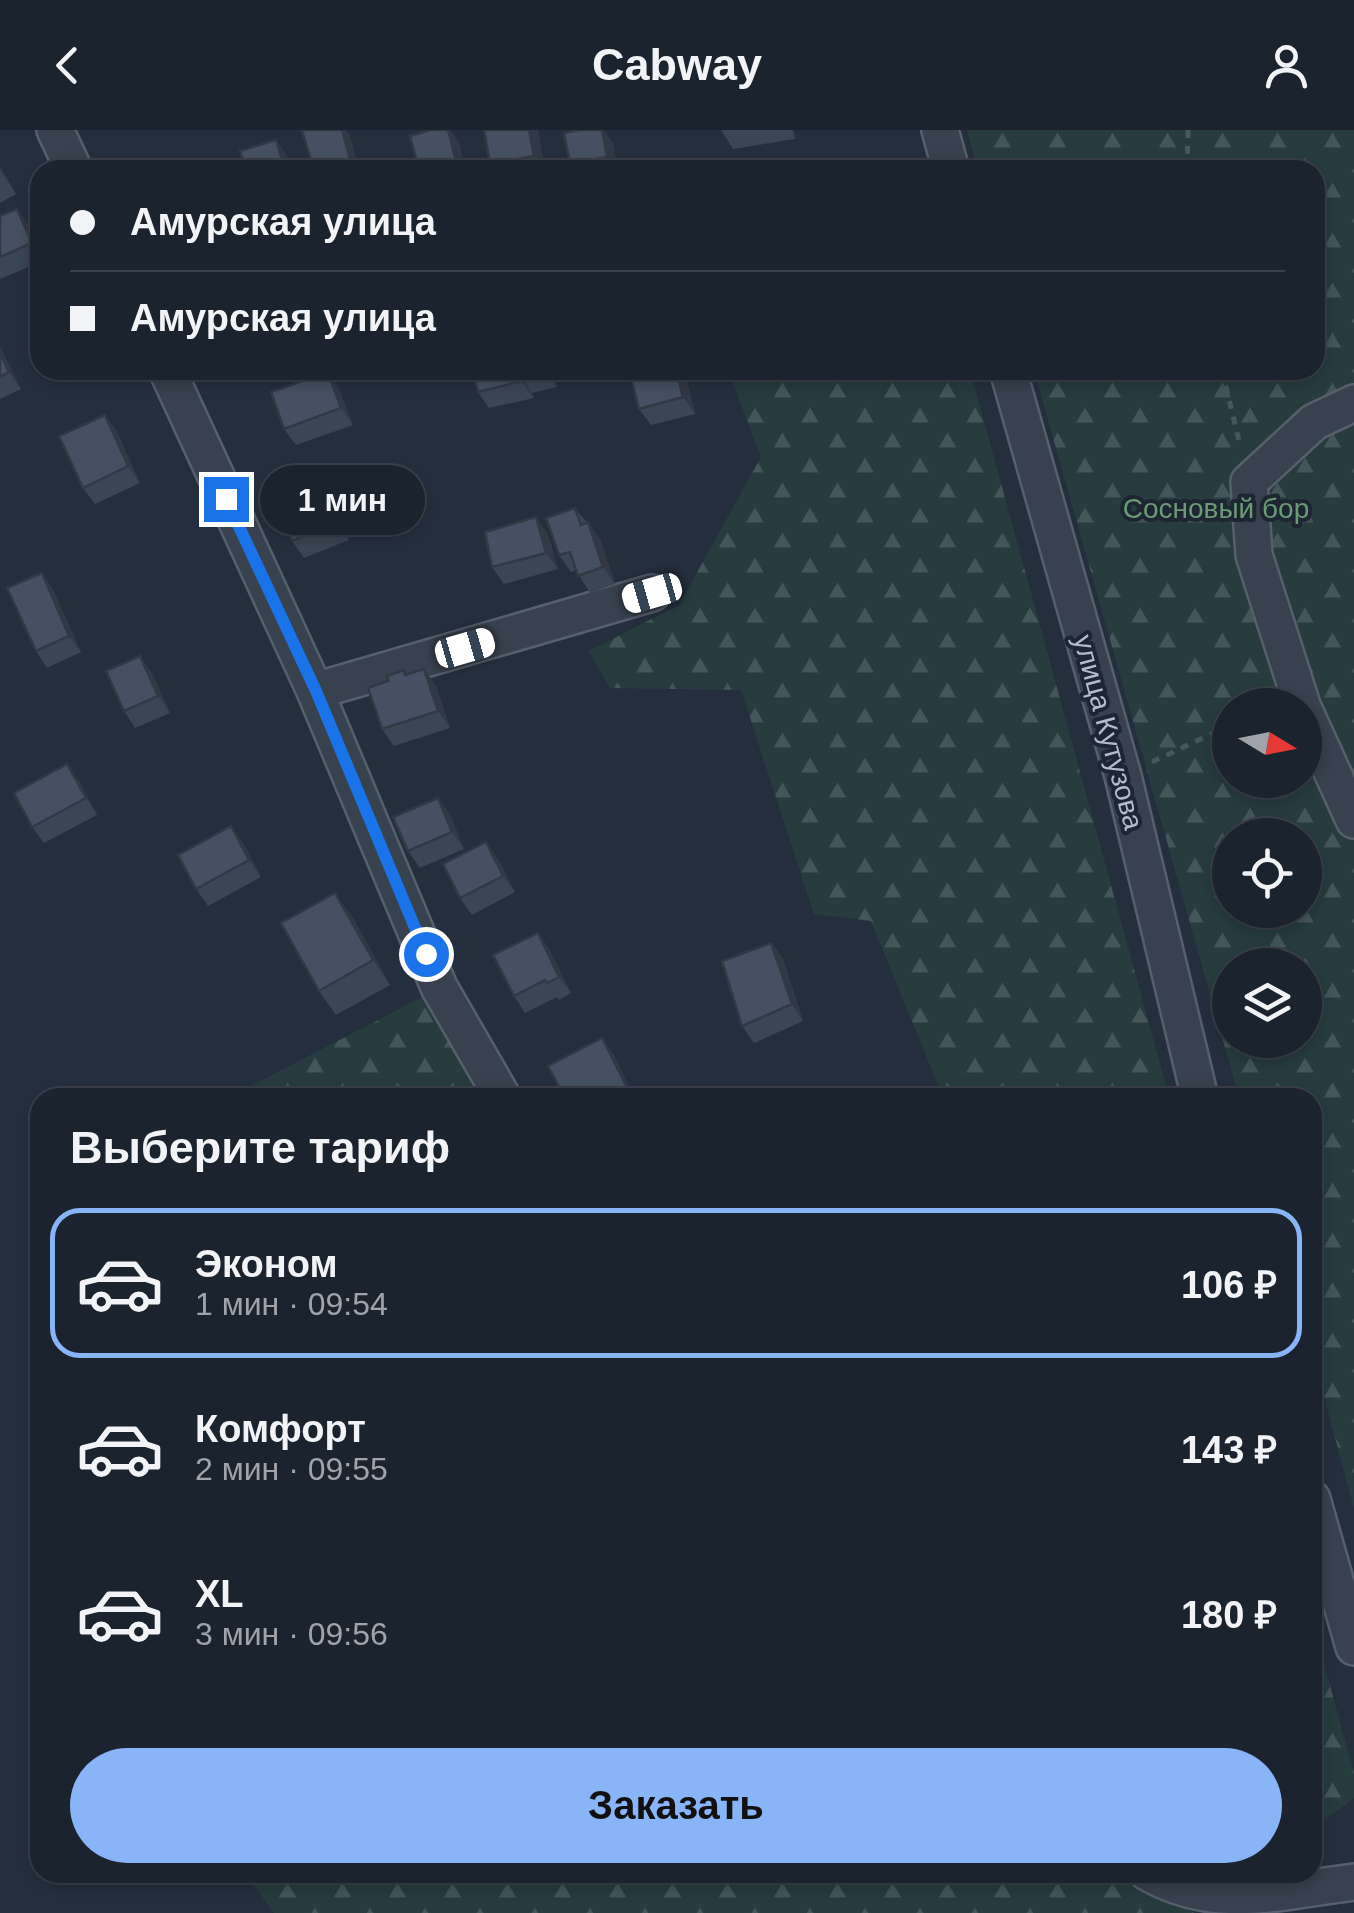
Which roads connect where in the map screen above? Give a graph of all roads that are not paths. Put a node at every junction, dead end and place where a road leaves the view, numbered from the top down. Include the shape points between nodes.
1 (55, 130) edge
2 (940, 130) edge
3 (69, 160) edge
4 (948, 160) edge
5 (172, 380) edge
6 (1011, 380) edge
7 (1354, 402) edge
8 (652, 593) dead end
9 (1297, 688) edge
10 (316, 691) junction
11 (1322, 749) edge
12 (1354, 820) edge
13 (498, 1088) edge
14 (1198, 1088) edge
15 (1322, 1535) edge
16 (1354, 1647) edge
17 (1354, 1882) edge
18 (1166, 1883) edge

1 - 3 street
2 - 4 street
5 - 10 street
6 - 14 street, улица Кутузова via 1122,776
7 - 9 street via 1314,422 1249,482 1254,555
8 - 10 street
10 - 13 street via 440,987
11 - 12 street
15 - 16 street
17 - 18 street via 1232,1898

